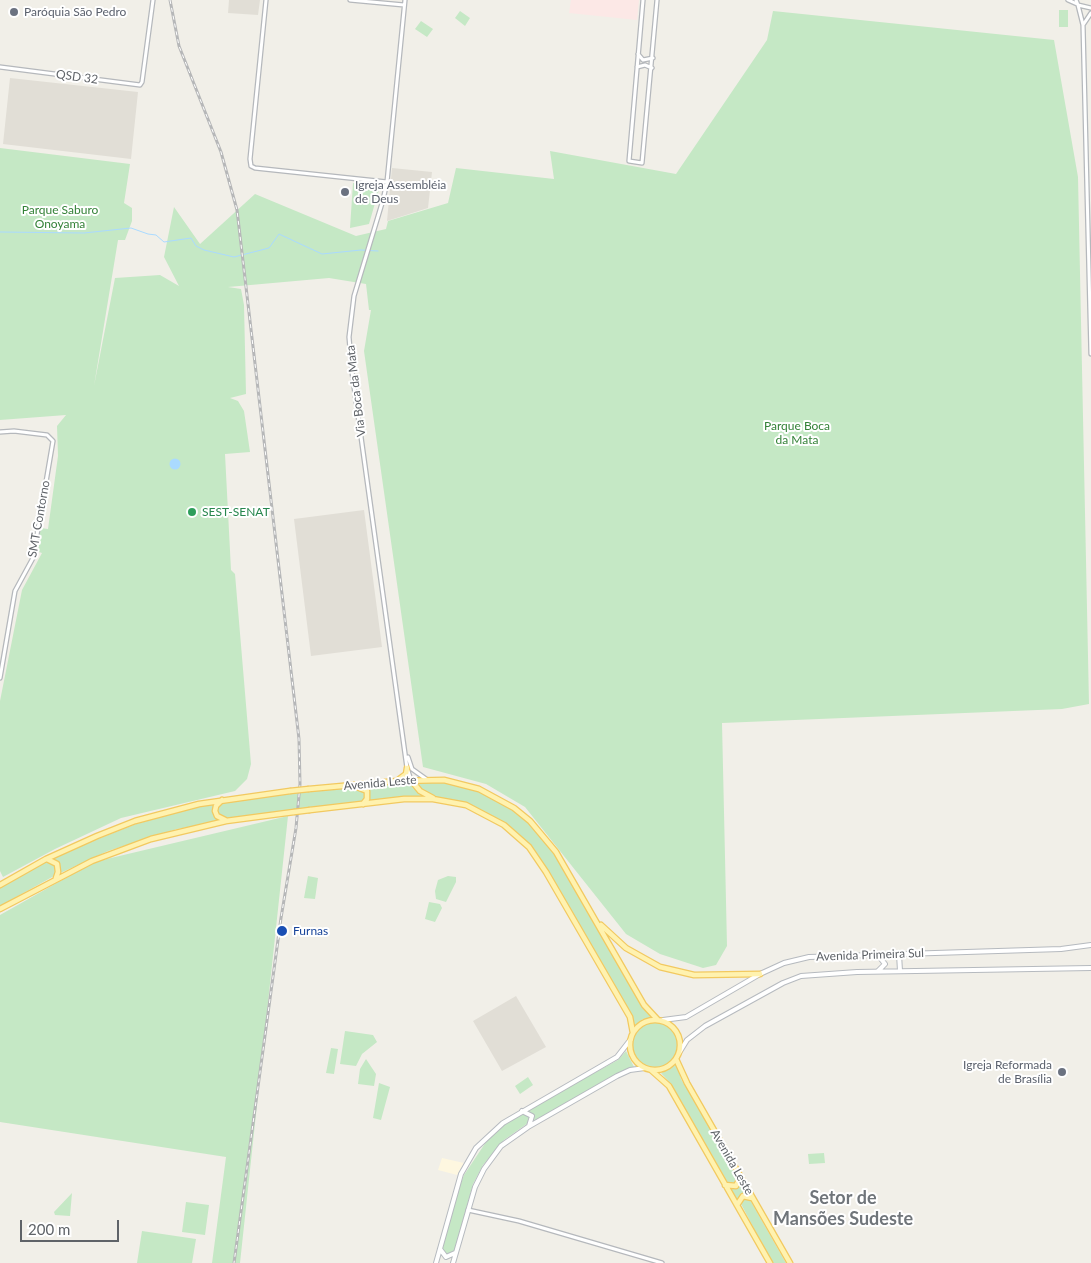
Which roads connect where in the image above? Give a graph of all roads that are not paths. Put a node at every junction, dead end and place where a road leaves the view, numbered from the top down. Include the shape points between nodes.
1 (153, 0) edge
2 (266, 0) edge
3 (350, 0) edge
4 (405, 0) edge
5 (643, 0) edge
6 (658, 0) edge
7 (1068, 0) edge
8 (1077, 3) edge
9 (404, 5) junction
10 (1091, 8) edge
11 (1091, 13) edge
12 (1083, 26) junction
13 (638, 54) junction
14 (653, 57) junction
15 (0, 67) edge
16 (636, 69) junction
17 (652, 69) junction
18 (387, 182) junction
19 (1091, 354) edge
20 (0, 432) edge
21 (0, 678) edge
22 (407, 754) junction
23 (407, 768) junction
24 (426, 779) junction
25 (411, 780) junction
26 (397, 781) junction
27 (348, 786) junction
28 (224, 799) junction
29 (434, 799) junction
30 (363, 804) junction
31 (226, 821) junction
32 (46, 859) junction
33 (56, 878) junction
34 (0, 885) edge
35 (0, 909) edge
36 (597, 922) junction
37 (1091, 945) edge
38 (877, 954) junction
39 (899, 954) junction
40 (1091, 968) edge
41 (878, 971) junction
42 (900, 971) junction
43 (760, 974) junction
44 (657, 1020) junction
45 (663, 1020) junction
46 (633, 1033) junction
47 (631, 1039) junction
48 (679, 1054) junction
49 (676, 1059) junction
50 (645, 1068) junction
51 (651, 1070) junction
52 (522, 1111) junction
53 (528, 1127) junction
54 (740, 1178) junction
55 (725, 1185) junction
56 (753, 1198) junction
57 (737, 1205) junction
58 (468, 1210) junction
59 (440, 1249) junction
60 (456, 1252) junction
61 (436, 1263) edge
62 (453, 1263) edge
63 (662, 1263) edge
64 (770, 1263) edge
65 (790, 1263) edge

1 - 15 street, QSD 32 via 139,86
2 - 18 street via 251,166
3 - 9 street
4 - 9 street, Via Boca da Mata
5 - 13 street
6 - 14 street
7 - 8 street
8 - 10 street
8 - 12 street
9 - 18 street, Via Boca da Mata
11 - 12 street
12 - 19 street
13 - 14 street via 643,60
13 - 16 street
14 - 17 street
16 - 17 street via 641,65
16 - 17 street via 629,161 642,163
18 - 22 street, Via Boca da Mata via 358,278 349,337
20 - 21 street, SMT Contorno via 47,435 53,440 33,558 15,591
22 - 23 street, Via Boca da Mata
22 - 24 street, Via Boca da Mata via 412,769
23 - 25 street, Via Boca da Mata
23 - 26 main road via 406,774
24 - 25 main road, Avenida Leste
24 - 36 main road, Avenida Leste via 479,789 498,797 530,821 556,852
25 - 26 main road, Avenida Leste
25 - 29 main road via 420,791
26 - 27 main road, Avenida Leste
27 - 28 main road, Avenida Leste, bridge
27 - 30 main road via 366,789 368,795
28 - 31 main road via 215,811
28 - 32 main road, Avenida Leste via 134,822
29 - 30 main road, Avenida Leste
29 - 46 main road, Avenida Leste via 457,802 477,810 504,825 529,847 630,1017
30 - 31 main road, Avenida Leste, bridge
31 - 33 main road, Avenida Leste via 151,839
32 - 33 main road via 57,864
32 - 34 main road, Avenida Leste
33 - 35 main road, Avenida Leste
36 - 43 main road via 626,948 660,967 694,974
36 - 44 main road, Avenida Leste via 644,1005
37 - 39 main road, Avenida Primeira Sul via 1061,949
38 - 39 main road, Avenida Primeira Sul
38 - 41 main road via 885,964
38 - 43 main road, Avenida Primeira Sul via 809,957 784,963
39 - 42 main road
40 - 42 main road, Avenida Primeira Sul
41 - 42 main road, Avenida Primeira Sul
41 - 48 main road, Avenida Primeira Sul via 793,978 705,1026 687,1040
43 - 45 main road, Avenida Primeira Sul via 686,1017
44 - 45 main road
44 - 46 main road via 645,1022
45 - 48 main road via 676,1031 680,1042
46 - 47 main road
47 - 50 main road via 633,1056
47 - 52 main road via 617,1057
48 - 49 main road
49 - 51 main road via 668,1067
49 - 54 main road, Avenida Leste
50 - 51 main road
50 - 53 main road via 618,1076
51 - 55 main road, Avenida Leste via 669,1086
52 - 53 main road via 532,1116
52 - 59 main road via 487,1137 468,1162 456,1189
53 - 58 main road via 491,1158 478,1178
54 - 55 main road via 736,1186
54 - 56 main road, Avenida Leste
55 - 57 main road, Avenida Leste
56 - 57 main road via 743,1196
56 - 65 main road, Avenida Leste
57 - 64 main road, Avenida Leste
58 - 60 main road
58 - 63 street via 519,1221
59 - 60 main road via 446,1256
59 - 61 main road
60 - 62 main road

